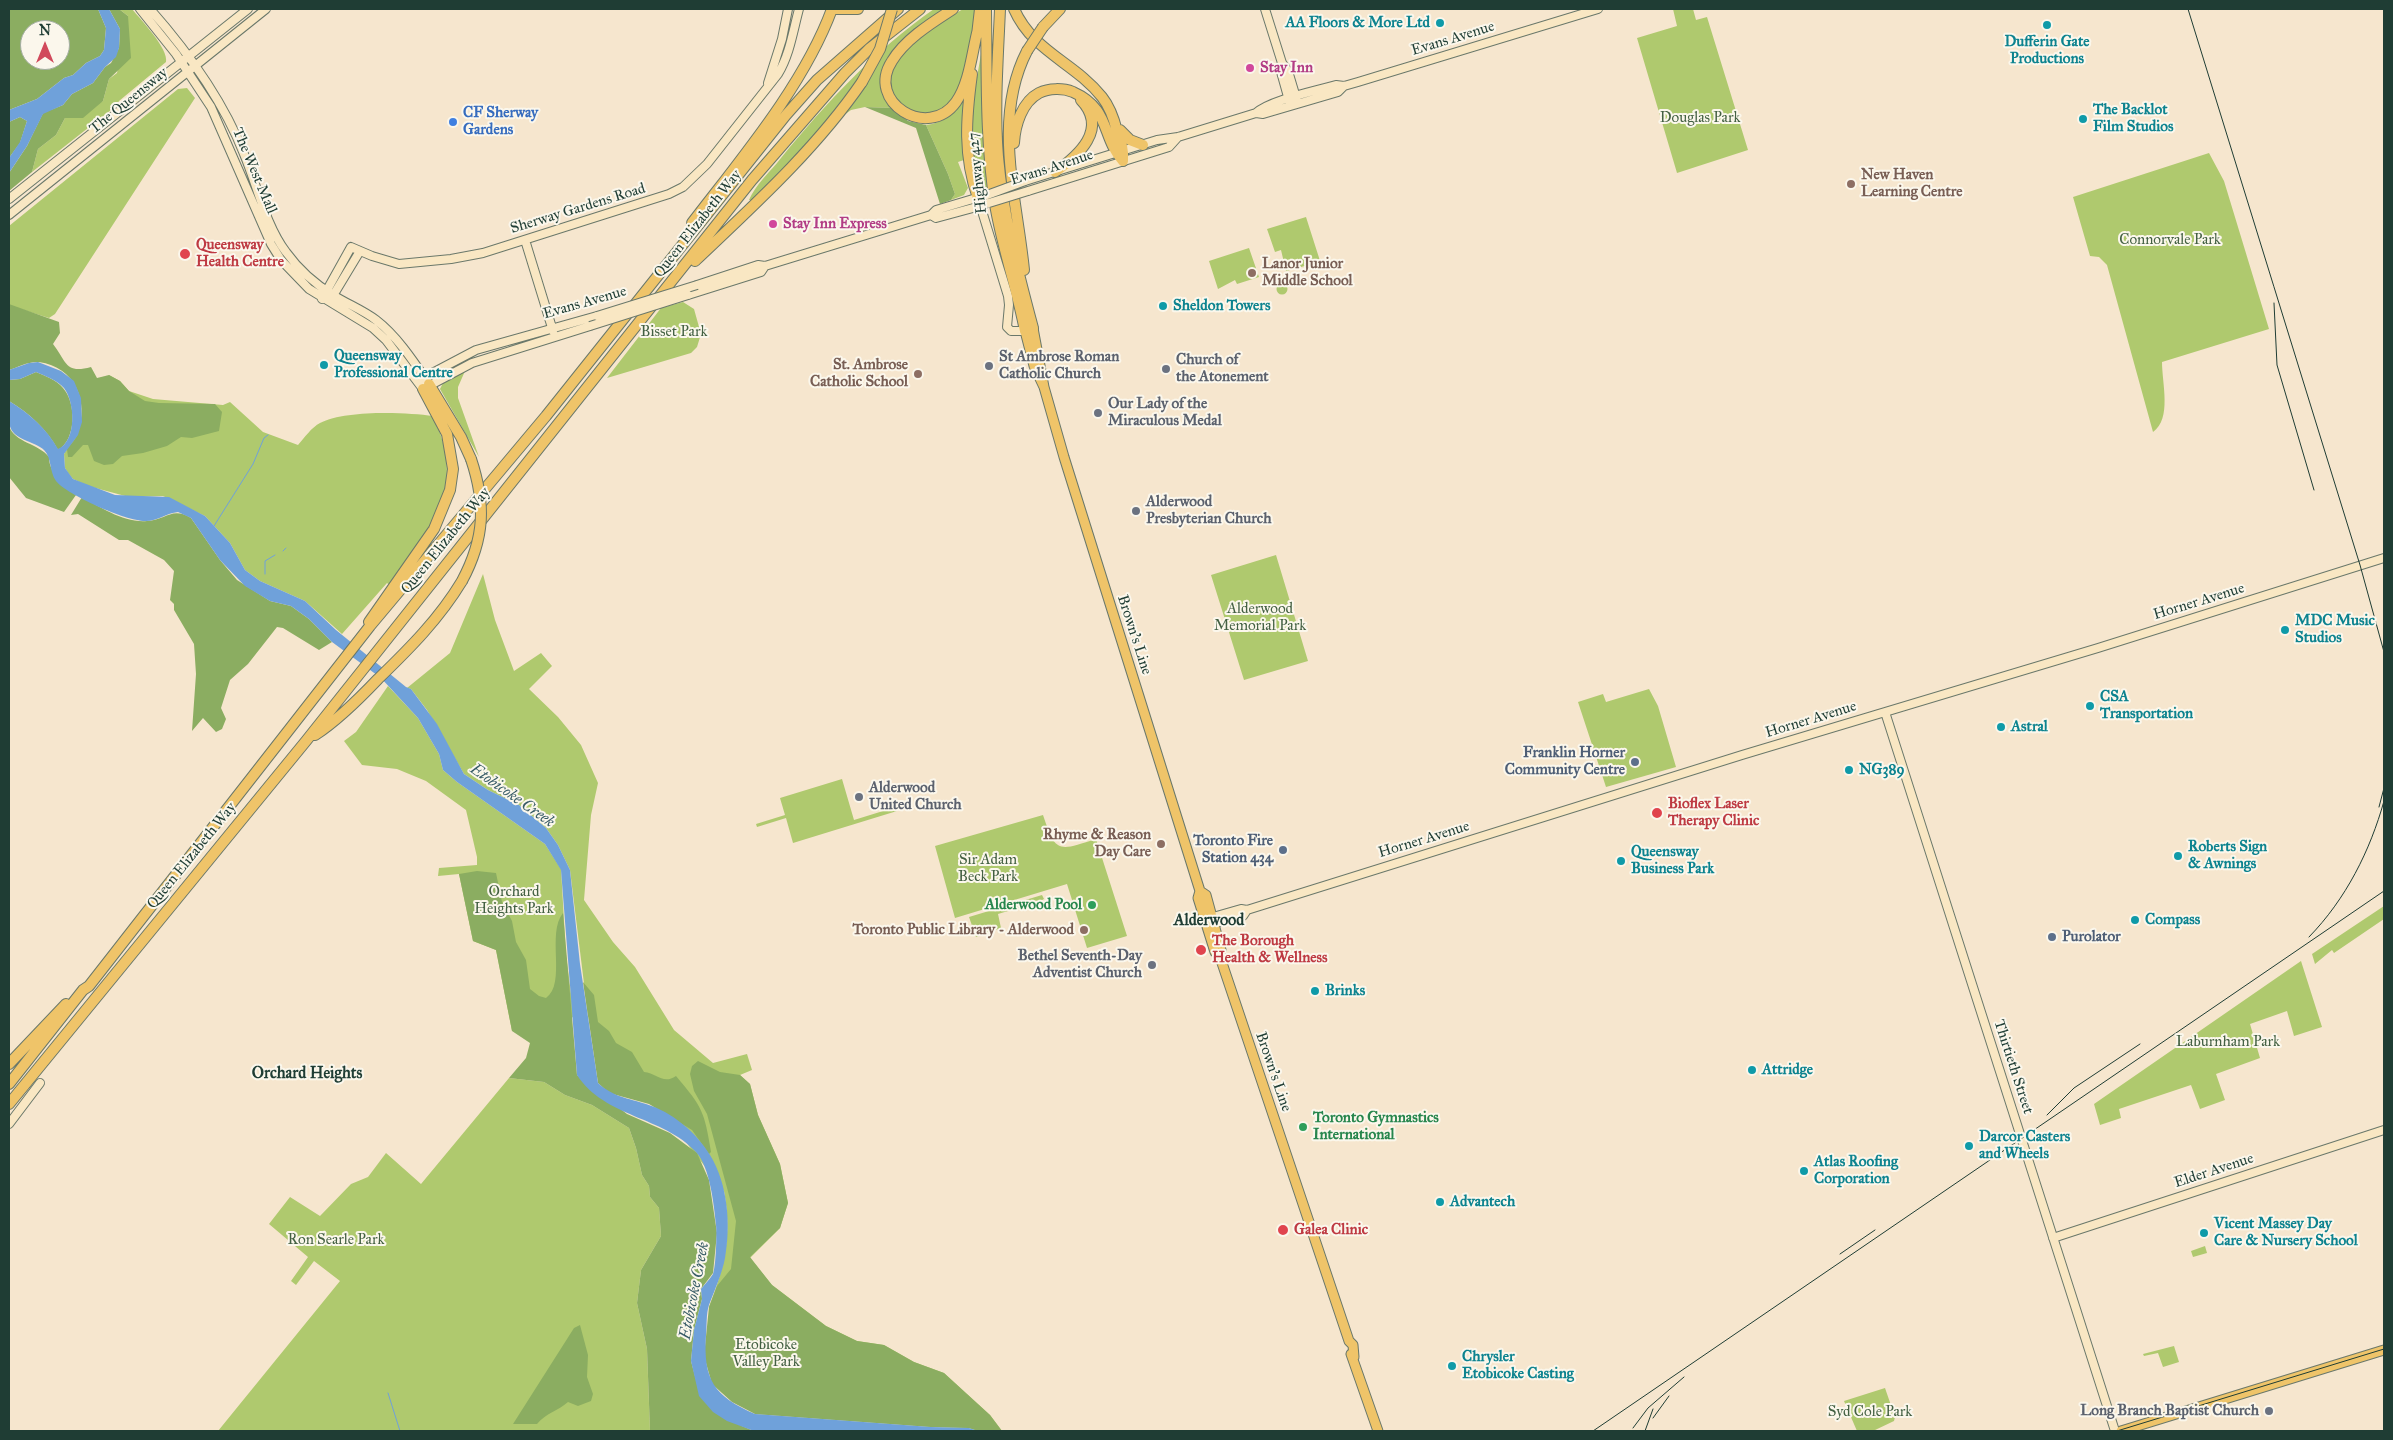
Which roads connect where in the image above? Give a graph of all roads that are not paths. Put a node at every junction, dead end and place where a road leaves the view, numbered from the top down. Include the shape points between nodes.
1 (140, 9) edge
2 (150, 9) edge
3 (248, 9) edge
4 (266, 9) edge
5 (789, 9) edge
6 (833, 9) edge
7 (858, 9) edge
8 (892, 9) edge
9 (898, 9) edge
10 (920, 9) edge
11 (952, 9) edge
12 (980, 9) edge
13 (986, 9) edge
14 (991, 9) edge
15 (1000, 9) edge
16 (1014, 9) edge
17 (1060, 9) edge
18 (1265, 9) edge
19 (1598, 9) edge
20 (799, 10) edge
21 (978, 28) junction
22 (189, 56) junction
23 (988, 57) junction
24 (181, 62) junction
25 (195, 65) junction
26 (187, 71) junction
27 (768, 84) junction
28 (1073, 92) junction
29 (1293, 102) junction
30 (1115, 121) junction
31 (1178, 137) junction
32 (1143, 145) junction
33 (1121, 155) junction
34 (1012, 171) junction
35 (1055, 172) junction
36 (9, 199) edge
37 (984, 200) junction
38 (9, 215) edge
39 (525, 240) junction
40 (360, 251) junction
41 (765, 266) junction
42 (670, 284) junction
43 (327, 291) junction
44 (645, 294) junction
45 (334, 296) junction
46 (1024, 296) junction
47 (325, 301) junction
48 (1027, 327) junction
49 (553, 332) junction
50 (423, 383) junction
51 (2384, 558) edge
52 (369, 627) junction
53 (1885, 712) junction
54 (306, 741) junction
55 (1209, 921) junction
56 (83, 990) junction
57 (9, 1064) edge
58 (34, 1073) junction
59 (40, 1083) dead end
60 (9, 1084) edge
61 (9, 1104) edge
62 (9, 1114) edge
63 (9, 1124) edge
64 (2384, 1130) edge
65 (2053, 1238) junction
66 (2384, 1350) edge
67 (1378, 1431) edge
68 (2115, 1431) edge
69 (2121, 1431) edge

1 - 24 main road, The West Mall
2 - 22 main road, The West Mall
3 - 22 main road, The Queensway
4 - 25 main road, The Queensway
5 - 20 main road
5 - 27 main road, Sherway Gardens Road
6 - 7 highway
6 - 44 highway via 790,89 654,273
8 - 42 highway, bridge via 880,49 845,107 771,187
9 - 44 highway, Queen Elizabeth Way via 847,52 805,94
10 - 42 highway, Queen Elizabeth Way via 869,49 821,98
11 - 21 highway via 901,50 888,68 889,97 897,108 920,119 944,114 957,101
12 - 21 highway
13 - 23 highway, Highway 427
14 - 23 highway
15 - 46 highway, Highway 427 via 996,109 998,157
16 - 30 highway via 1031,38 1102,96
17 - 34 highway, bridge via 1027,51 1015,77 1008,128
18 - 29 main road via 1282,63 1288,71
19 - 29 main road, Evans Avenue via 1344,86 1336,85
20 - 27 main road, Sherway Gardens Road via 785,62
21 - 37 highway via 966,140 970,174
22 - 24 main road, The Queensway
22 - 25 main road, The West Mall
23 - 48 highway, Highway 427 via 987,113 992,182 1001,234
24 - 26 main road, The West Mall
24 - 36 main road, The Queensway
25 - 26 main road, The Queensway
25 - 43 main road, The West Mall via 240,145 284,250 306,275
26 - 38 main road, The Queensway
26 - 47 main road, The West Mall via 223,132 271,244 293,274
27 - 39 main road, Sherway Gardens Road via 707,164 683,187 649,202
28 - 33 highway via 1094,106
28 - 34 highway via 1061,89 1039,93 1023,110 1014,133
28 - 35 highway via 1090,116 1089,135 1079,153
29 - 31 main road, Evans Avenue via 1263,114 1256,113
30 - 32 highway via 1127,138
30 - 33 highway
31 - 32 main road, Evans Avenue
31 - 33 main road, Evans Avenue via 1169,147
32 - 33 main road, Evans Avenue
33 - 35 main road, Evans Avenue
33 - 37 main road, Evans Avenue, bridge via 1028,191
34 - 46 highway
35 - 37 main road, Evans Avenue, bridge
37 - 41 main road, Evans Avenue via 936,210 931,215
37 - 48 main road via 1010,305 1007,327 1011,331
39 - 40 main road, Sherway Gardens Road via 466,257 410,264 387,261
39 - 49 main road
40 - 43 main road, Sherway Gardens Road via 351,247
40 - 45 main road
41 - 49 main road, Evans Avenue, bridge via 758,265
41 - 49 main road, Evans Avenue, bridge via 761,272 590,326
42 - 54 highway, Queen Elizabeth Way
43 - 45 main road, The West Mall
43 - 47 main road
44 - 52 highway, Queen Elizabeth Way
45 - 47 main road
45 - 50 main road, The West Mall via 376,320 394,338
46 - 48 highway, Highway 427
47 - 50 main road, The West Mall via 372,328
48 - 55 main road, Brown's Line via 1034,366 1044,387 1200,891 1198,898
49 - 50 main road, Evans Avenue
50 - 52 highway via 448,434 453,469 450,490 434,529 371,617
50 - 54 highway, bridge via 461,437 471,459 480,492 481,519 473,558 438,617 366,692 324,730
51 - 53 main road, Horner Avenue
52 - 56 highway, Queen Elizabeth Way
53 - 55 main road, Horner Avenue via 1247,910 1243,916
53 - 65 main road, Thirtieth Street
54 - 58 highway, Queen Elizabeth Way
55 - 67 main road, Brown's Line via 1349,1341 1347,1346 1354,1357
56 - 57 highway via 36,1033
56 - 60 highway, Queen Elizabeth Way
58 - 61 highway, Queen Elizabeth Way
58 - 62 highway
59 - 63 main road
64 - 65 main road, Elder Avenue
65 - 68 main road, Thirtieth Street
66 - 69 main road

